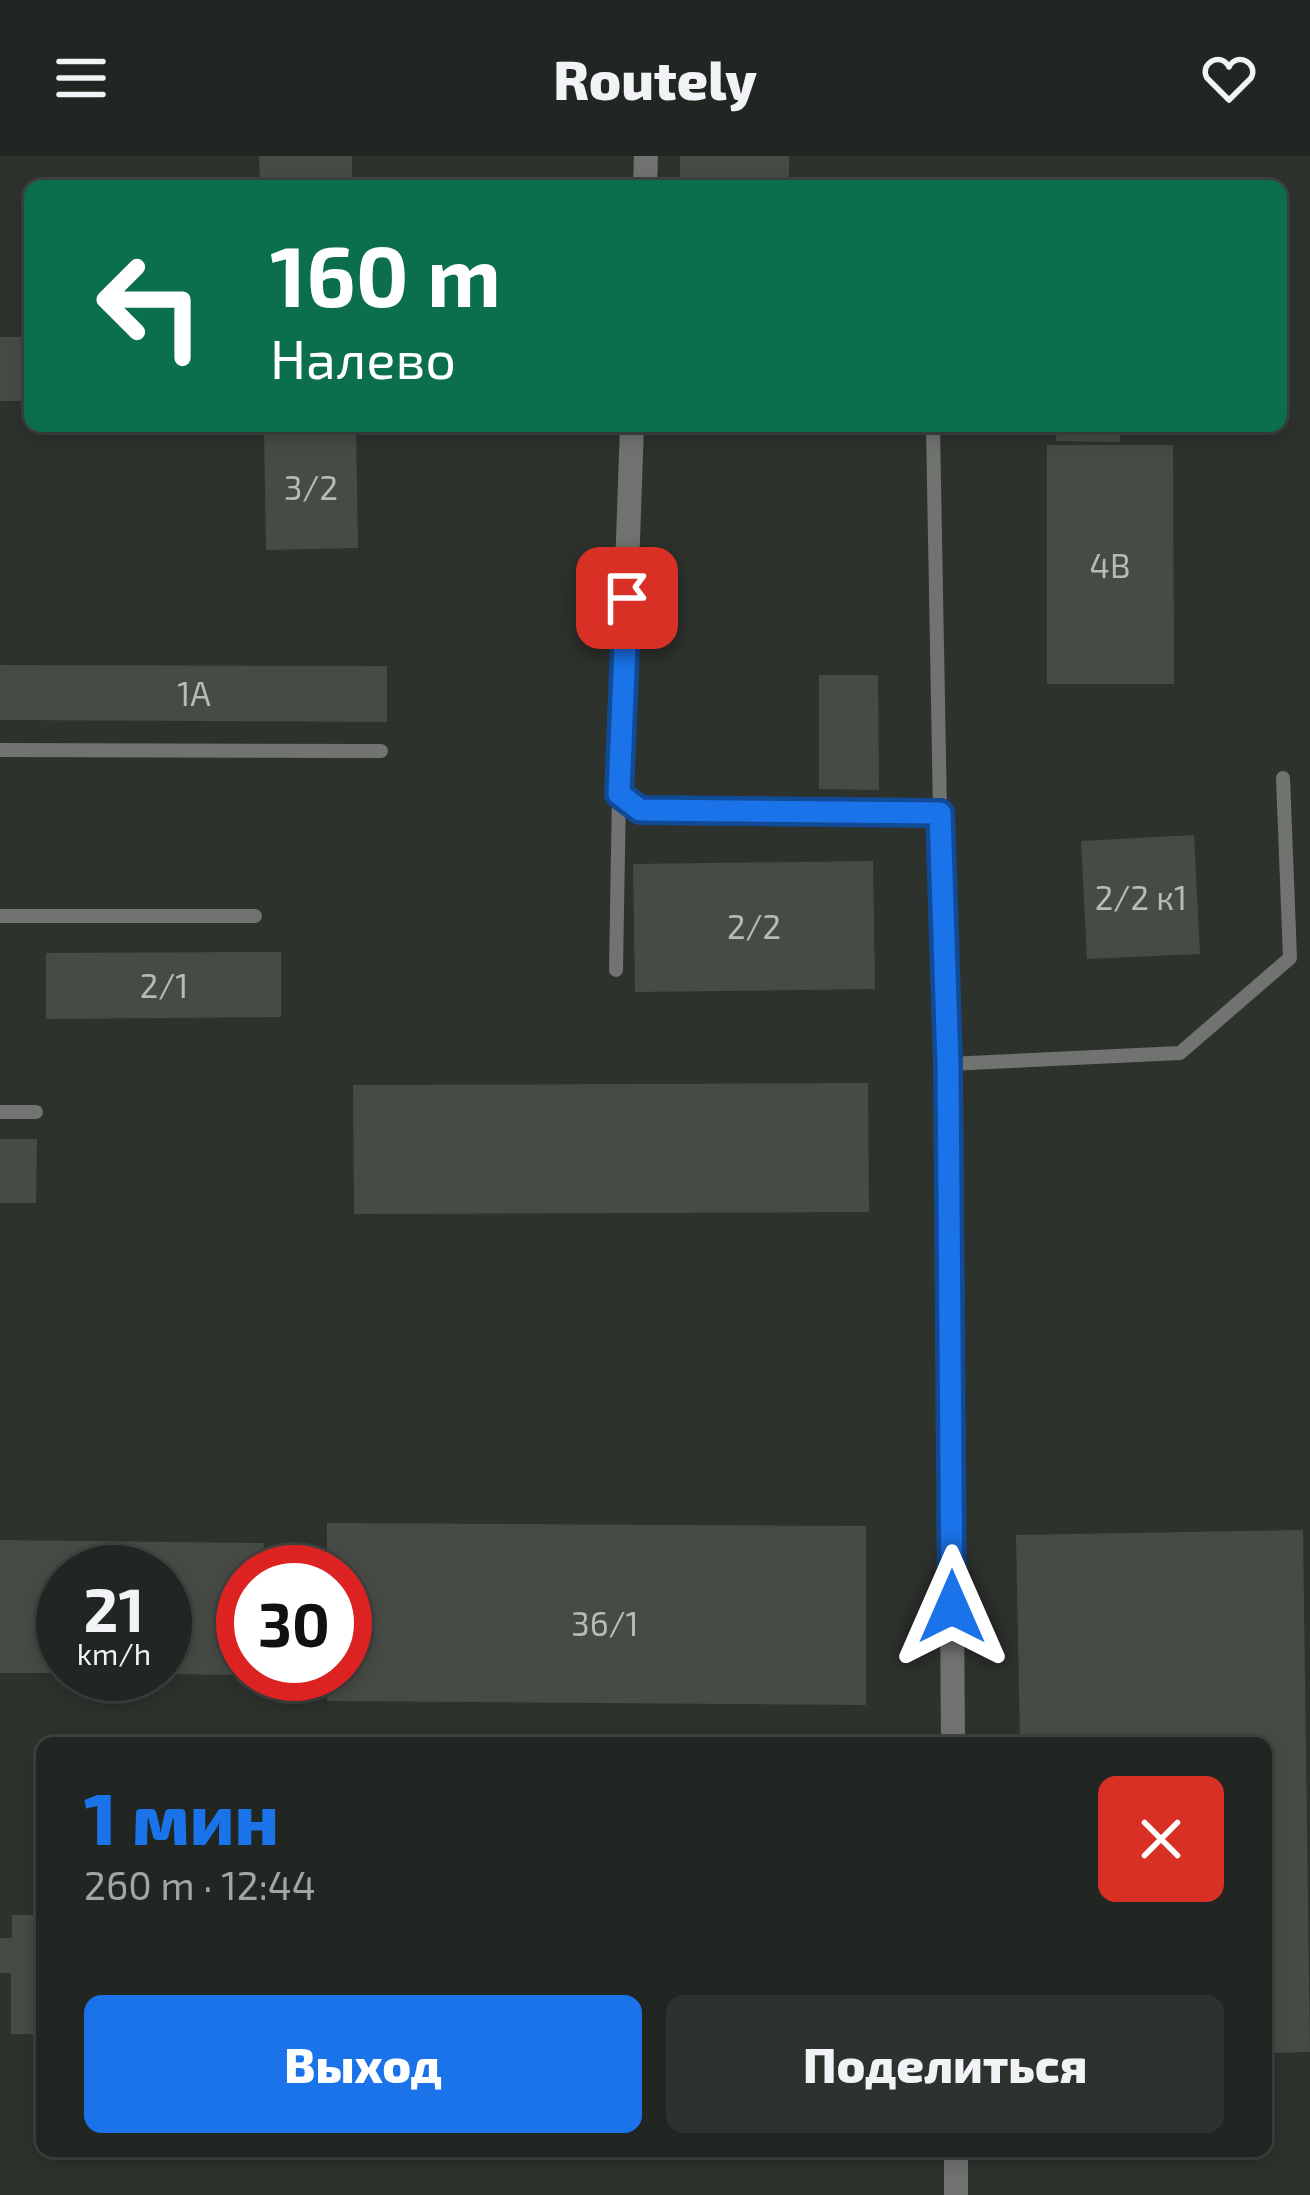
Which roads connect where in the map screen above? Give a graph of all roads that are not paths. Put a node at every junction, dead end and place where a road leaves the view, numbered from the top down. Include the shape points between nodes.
1 (632, 432) edge
2 (933, 432) edge
3 (0, 749) edge
4 (381, 751) dead end
5 (1283, 778) dead end
6 (619, 794) junction
7 (940, 813) junction
8 (0, 916) edge
9 (255, 916) dead end
10 (616, 970) dead end
11 (948, 1064) junction
12 (0, 1112) edge
13 (36, 1112) dead end
14 (953, 1737) edge
15 (956, 2157) edge
16 (956, 2195) edge

1 - 6 street
2 - 7 lane
3 - 4 lane
5 - 11 lane via 1290,958 1180,1053
6 - 7 street via 640,810
6 - 10 lane
7 - 11 street
8 - 9 lane
11 - 14 street
12 - 13 lane
15 - 16 street

